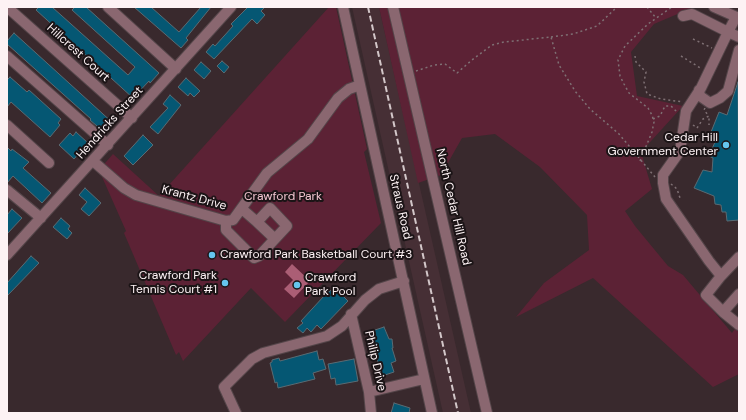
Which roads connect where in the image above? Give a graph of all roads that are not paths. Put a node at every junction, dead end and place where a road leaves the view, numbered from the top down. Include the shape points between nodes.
1 (7, 7) edge
2 (108, 7) edge
3 (231, 7) edge
4 (343, 7) edge
5 (393, 7) edge
6 (714, 7) edge
7 (683, 16) dead end
8 (737, 18) edge
9 (728, 32) junction
10 (739, 37) edge
11 (739, 50) edge
12 (7, 56) edge
13 (176, 69) junction
14 (360, 85) junction
15 (699, 90) junction
16 (132, 118) junction
17 (7, 125) edge
18 (108, 145) junction
19 (93, 161) junction
20 (49, 163) dead end
21 (7, 190) edge
22 (242, 209) junction
23 (41, 218) junction
24 (226, 221) junction
25 (257, 222) junction
26 (275, 239) junction
27 (7, 255) edge
28 (739, 257) edge
29 (721, 276) junction
30 (404, 281) junction
31 (739, 294) edge
32 (723, 312) junction
33 (351, 314) junction
34 (739, 325) edge
35 (424, 379) junction
36 (369, 392) junction
37 (236, 413) edge
38 (371, 413) edge
39 (432, 413) edge
40 (486, 413) edge

1 - 16 street, Hillcrest Court
2 - 13 street
3 - 13 street, Hendricks Street
4 - 14 street, Straus Road
5 - 40 street, North Cedar Hill Road
6 - 8 street
7 - 9 street via 692,14
8 - 9 street
9 - 10 street
9 - 15 street
11 - 15 street via 728,91 710,103 700,96
12 - 18 street
13 - 16 street, Hendricks Street
14 - 22 street, Krantz Drive via 349,89 338,98 308,140 267,173
14 - 30 street, Straus Road
15 - 29 street via 690,103 683,121 680,151 663,175 663,184 666,199
16 - 18 street, Hendricks Street
17 - 20 street
18 - 19 street, Hendricks Street
19 - 23 street, Hendricks Street
19 - 24 street, Krantz Drive via 136,196
21 - 23 street
22 - 24 street, Krantz Drive via 234,220
22 - 25 street
23 - 27 street, Hendricks Street
24 - 26 street via 226,230 254,258
25 - 26 street
25 - 26 street via 270,208 281,218 287,226
28 - 29 street
29 - 32 street via 706,295
30 - 33 street via 379,289
30 - 35 street, Straus Road
31 - 32 street
32 - 34 street
33 - 36 street, Philip Drive
33 - 37 street via 342,326 327,336 263,353 243,367 224,387
35 - 36 street
35 - 39 street, Straus Road
36 - 38 street, Philip Drive

